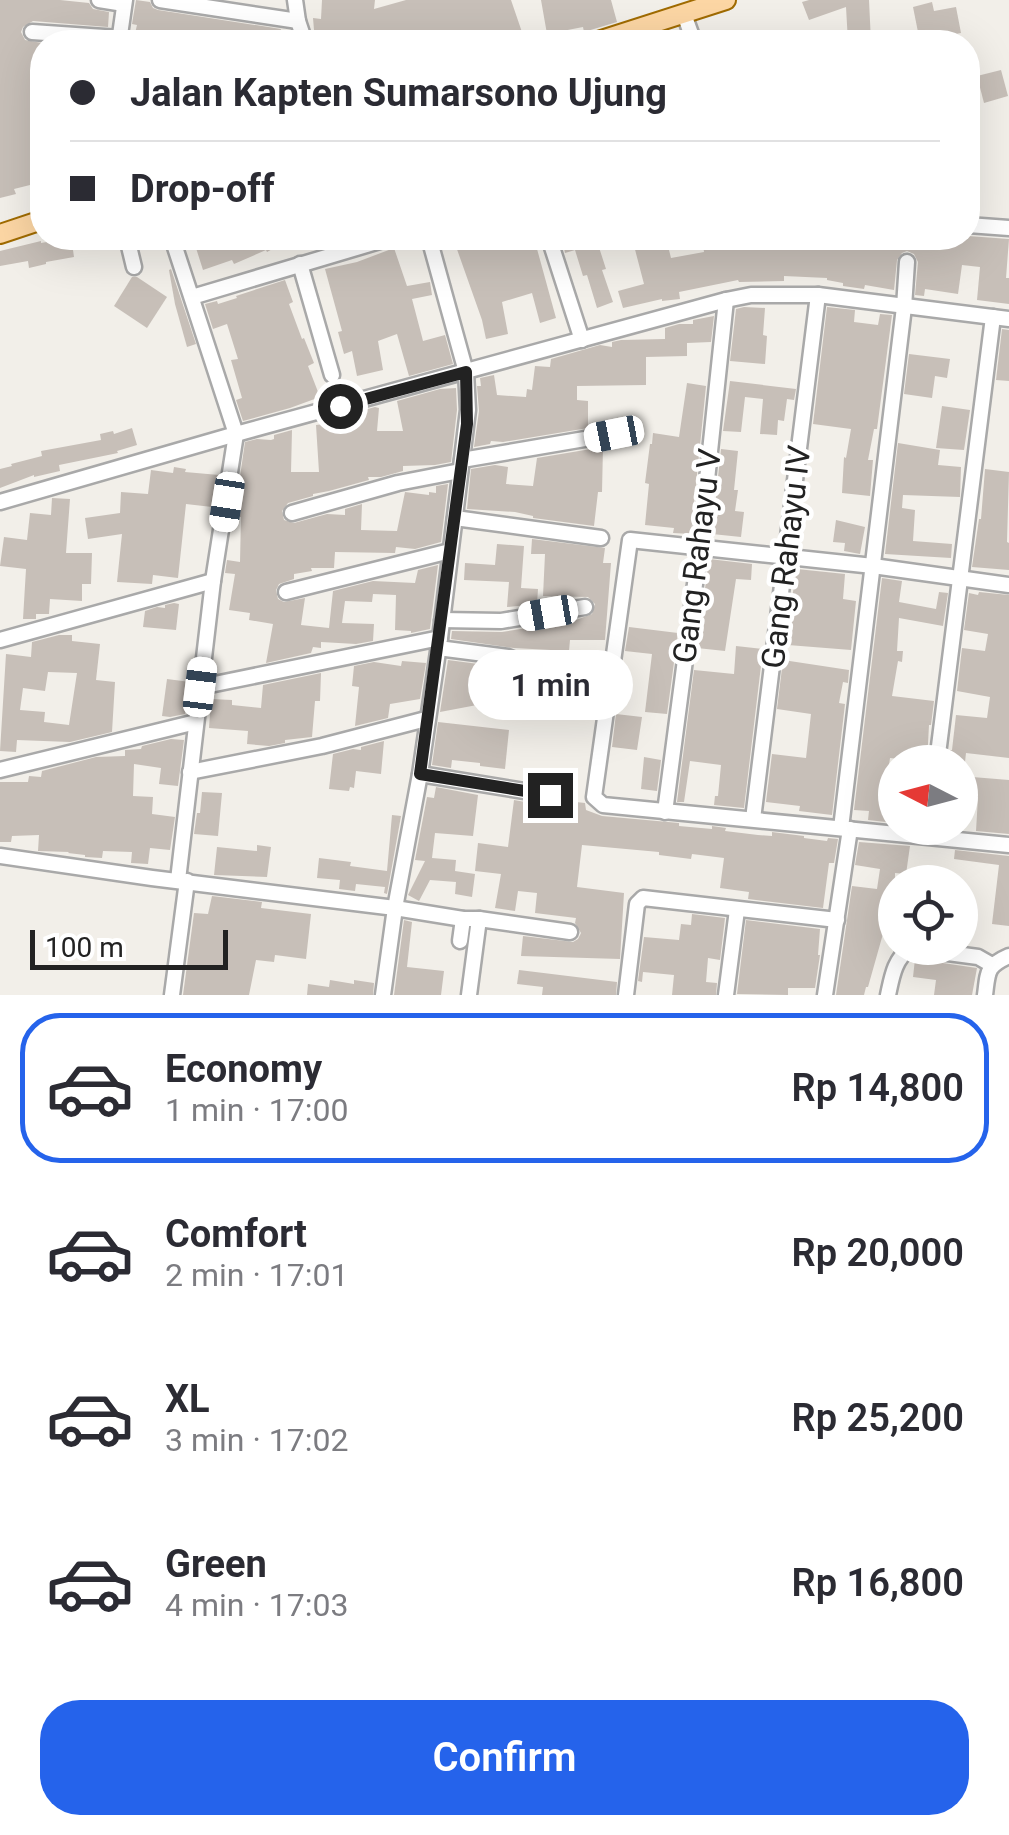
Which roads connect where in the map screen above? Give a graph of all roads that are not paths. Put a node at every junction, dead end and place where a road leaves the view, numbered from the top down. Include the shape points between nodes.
1 (99, 0) edge
2 (160, 0) edge
3 (295, 0) edge
4 (726, 0) edge
5 (125, 2) edge
6 (677, 10) edge
7 (298, 21) junction
8 (121, 30) edge
9 (301, 30) edge
10 (625, 30) edge
11 (30, 224) edge
12 (980, 226) edge
13 (1009, 228) edge
14 (0, 234) edge
15 (129, 250) edge
16 (176, 250) edge
17 (348, 250) edge
18 (432, 250) edge
19 (553, 250) edge
20 (908, 262) dead end
21 (300, 264) junction
22 (134, 268) dead end
23 (818, 295) junction
24 (192, 297) junction
25 (726, 300) junction
26 (904, 306) junction
27 (993, 316) junction
28 (1009, 319) edge
29 (582, 340) junction
30 (466, 372) junction
31 (332, 375) dead end
32 (628, 433) dead end
33 (236, 434) junction
34 (461, 465) junction
35 (0, 502) edge
36 (292, 513) dead end
37 (455, 518) junction
38 (602, 538) dead end
39 (700, 546) junction
40 (450, 550) junction
41 (786, 556) junction
42 (873, 566) junction
43 (962, 578) junction
44 (214, 582) junction
45 (1009, 586) edge
46 (286, 592) dead end
47 (585, 607) dead end
48 (442, 620) junction
49 (0, 640) edge
50 (439, 643) junction
51 (586, 673) dead end
52 (200, 687) junction
53 (426, 720) junction
54 (196, 722) junction
55 (938, 745) edge
56 (0, 770) edge
57 (190, 772) junction
58 (420, 774) junction
59 (550, 795) dead end
60 (665, 812) junction
61 (752, 819) junction
62 (846, 829) junction
63 (878, 831) edge
64 (978, 840) edge
65 (1009, 845) edge
66 (0, 856) edge
67 (183, 881) junction
68 (396, 908) junction
69 (737, 910) junction
70 (463, 919) junction
71 (479, 919) junction
72 (836, 920) junction
73 (570, 932) dead end
74 (460, 941) dead end
75 (1009, 956) edge
76 (992, 964) junction
77 (172, 995) edge
78 (382, 995) edge
79 (469, 995) edge
80 (626, 995) edge
81 (726, 995) edge
82 (825, 995) edge
83 (888, 995) edge
84 (984, 995) edge

1 - 5 street
2 - 7 street
3 - 7 street
4 - 6 main road
5 - 8 street
6 - 10 main road
7 - 9 street
11 - 14 main road
12 - 13 street
15 - 22 street
16 - 24 street
17 - 21 street
18 - 30 street
19 - 29 street
20 - 26 street
21 - 24 street
21 - 31 street
23 - 25 street
23 - 26 street
23 - 41 street, Gang Rahayu IV
24 - 33 street
25 - 29 street
25 - 39 street, Gang Rahayu V
26 - 27 street
26 - 42 street
27 - 28 street
27 - 43 street
29 - 30 street
30 - 33 street
30 - 34 street
32 - 34 street
33 - 35 street
33 - 44 street
34 - 36 street
34 - 37 street
37 - 38 street
37 - 40 street
39 - 41 street
39 - 60 street, Gang Rahayu V
39 - 60 street via 629,542 594,797 603,805
40 - 46 street
40 - 48 street
41 - 42 street
41 - 61 street, Gang Rahayu IV
42 - 43 street
42 - 62 street
43 - 45 street
43 - 55 street
44 - 49 street
44 - 52 street
47 - 48 street via 501,620
48 - 50 street
50 - 51 street
50 - 52 street
50 - 53 street
52 - 54 street
53 - 57 street
53 - 58 street
54 - 56 street
54 - 57 street
57 - 67 street
58 - 59 street
58 - 68 street
60 - 61 street
61 - 62 street
62 - 63 street
62 - 72 street
64 - 65 street
66 - 67 street
67 - 68 street
67 - 77 street
68 - 70 street
68 - 78 street
69 - 72 street
69 - 80 street via 640,899
69 - 81 street
70 - 71 street
70 - 74 street
71 - 73 street
71 - 79 street
72 - 82 street
75 - 76 street
76 - 83 street via 910,948 900,955
76 - 84 street

